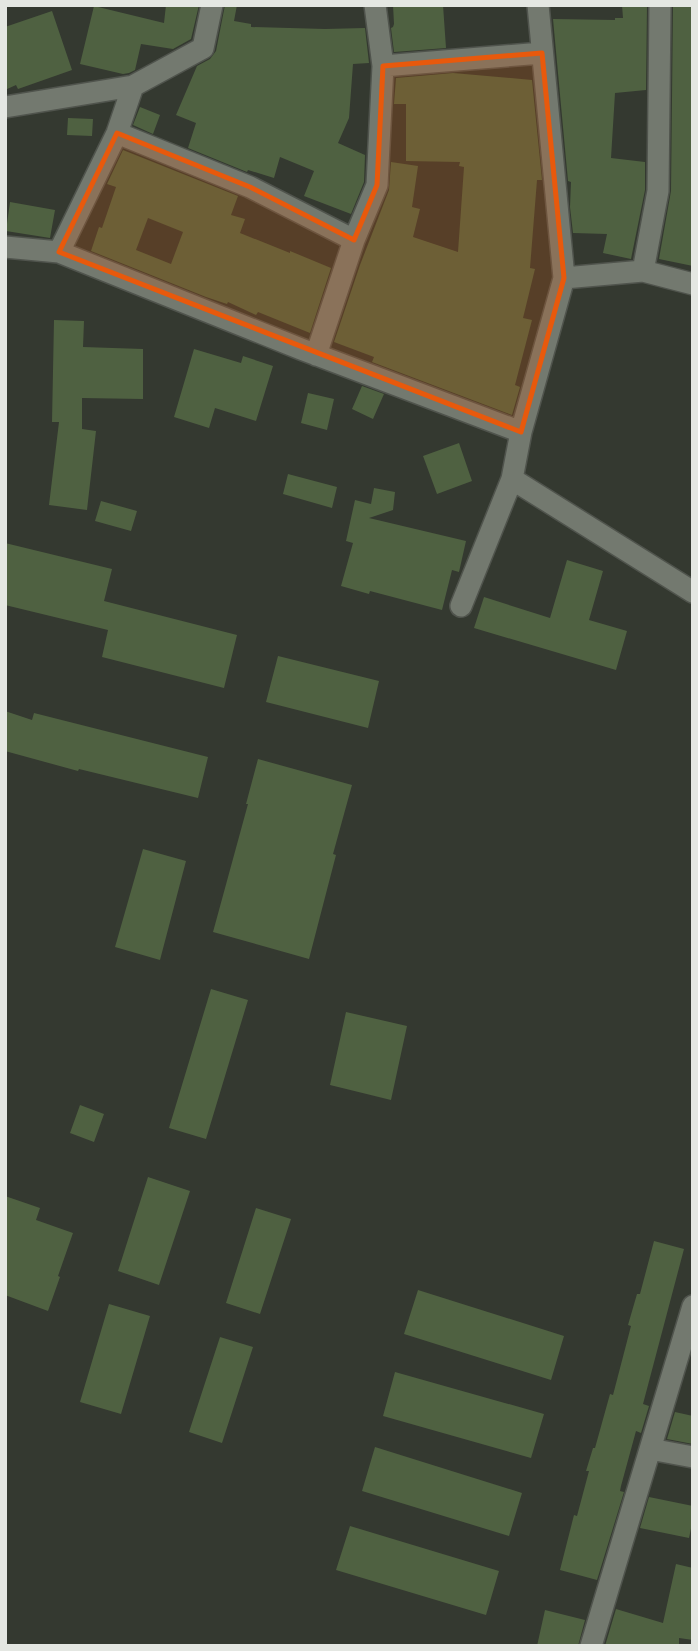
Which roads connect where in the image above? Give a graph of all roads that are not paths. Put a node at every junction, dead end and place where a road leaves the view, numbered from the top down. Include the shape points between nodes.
1 (212, 5) edge
2 (375, 5) edge
3 (538, 5) edge
4 (660, 5) edge
5 (542, 53) junction
6 (383, 66) junction
7 (133, 86) junction
8 (5, 107) edge
9 (117, 133) junction
10 (354, 240) junction
11 (5, 247) edge
12 (59, 252) junction
13 (643, 271) junction
14 (564, 278) junction
15 (693, 284) edge
16 (316, 355) junction
17 (521, 432) junction
18 (512, 479) junction
19 (693, 592) edge
20 (461, 606) dead end
21 (693, 1306) edge
22 (650, 1449) junction
23 (693, 1457) edge
24 (591, 1646) edge

1 - 7 street via 203,48
2 - 6 street
3 - 5 street
4 - 13 street via 658,191
5 - 6 street
5 - 14 street
6 - 10 street via 377,185
7 - 8 street
7 - 9 street
9 - 10 street via 250,187
9 - 12 street
10 - 16 street
11 - 12 street
12 - 16 street
13 - 14 street
13 - 15 street
14 - 17 street
16 - 17 street
17 - 18 street
18 - 19 street
18 - 20 street
21 - 22 street
22 - 23 street
22 - 24 street

